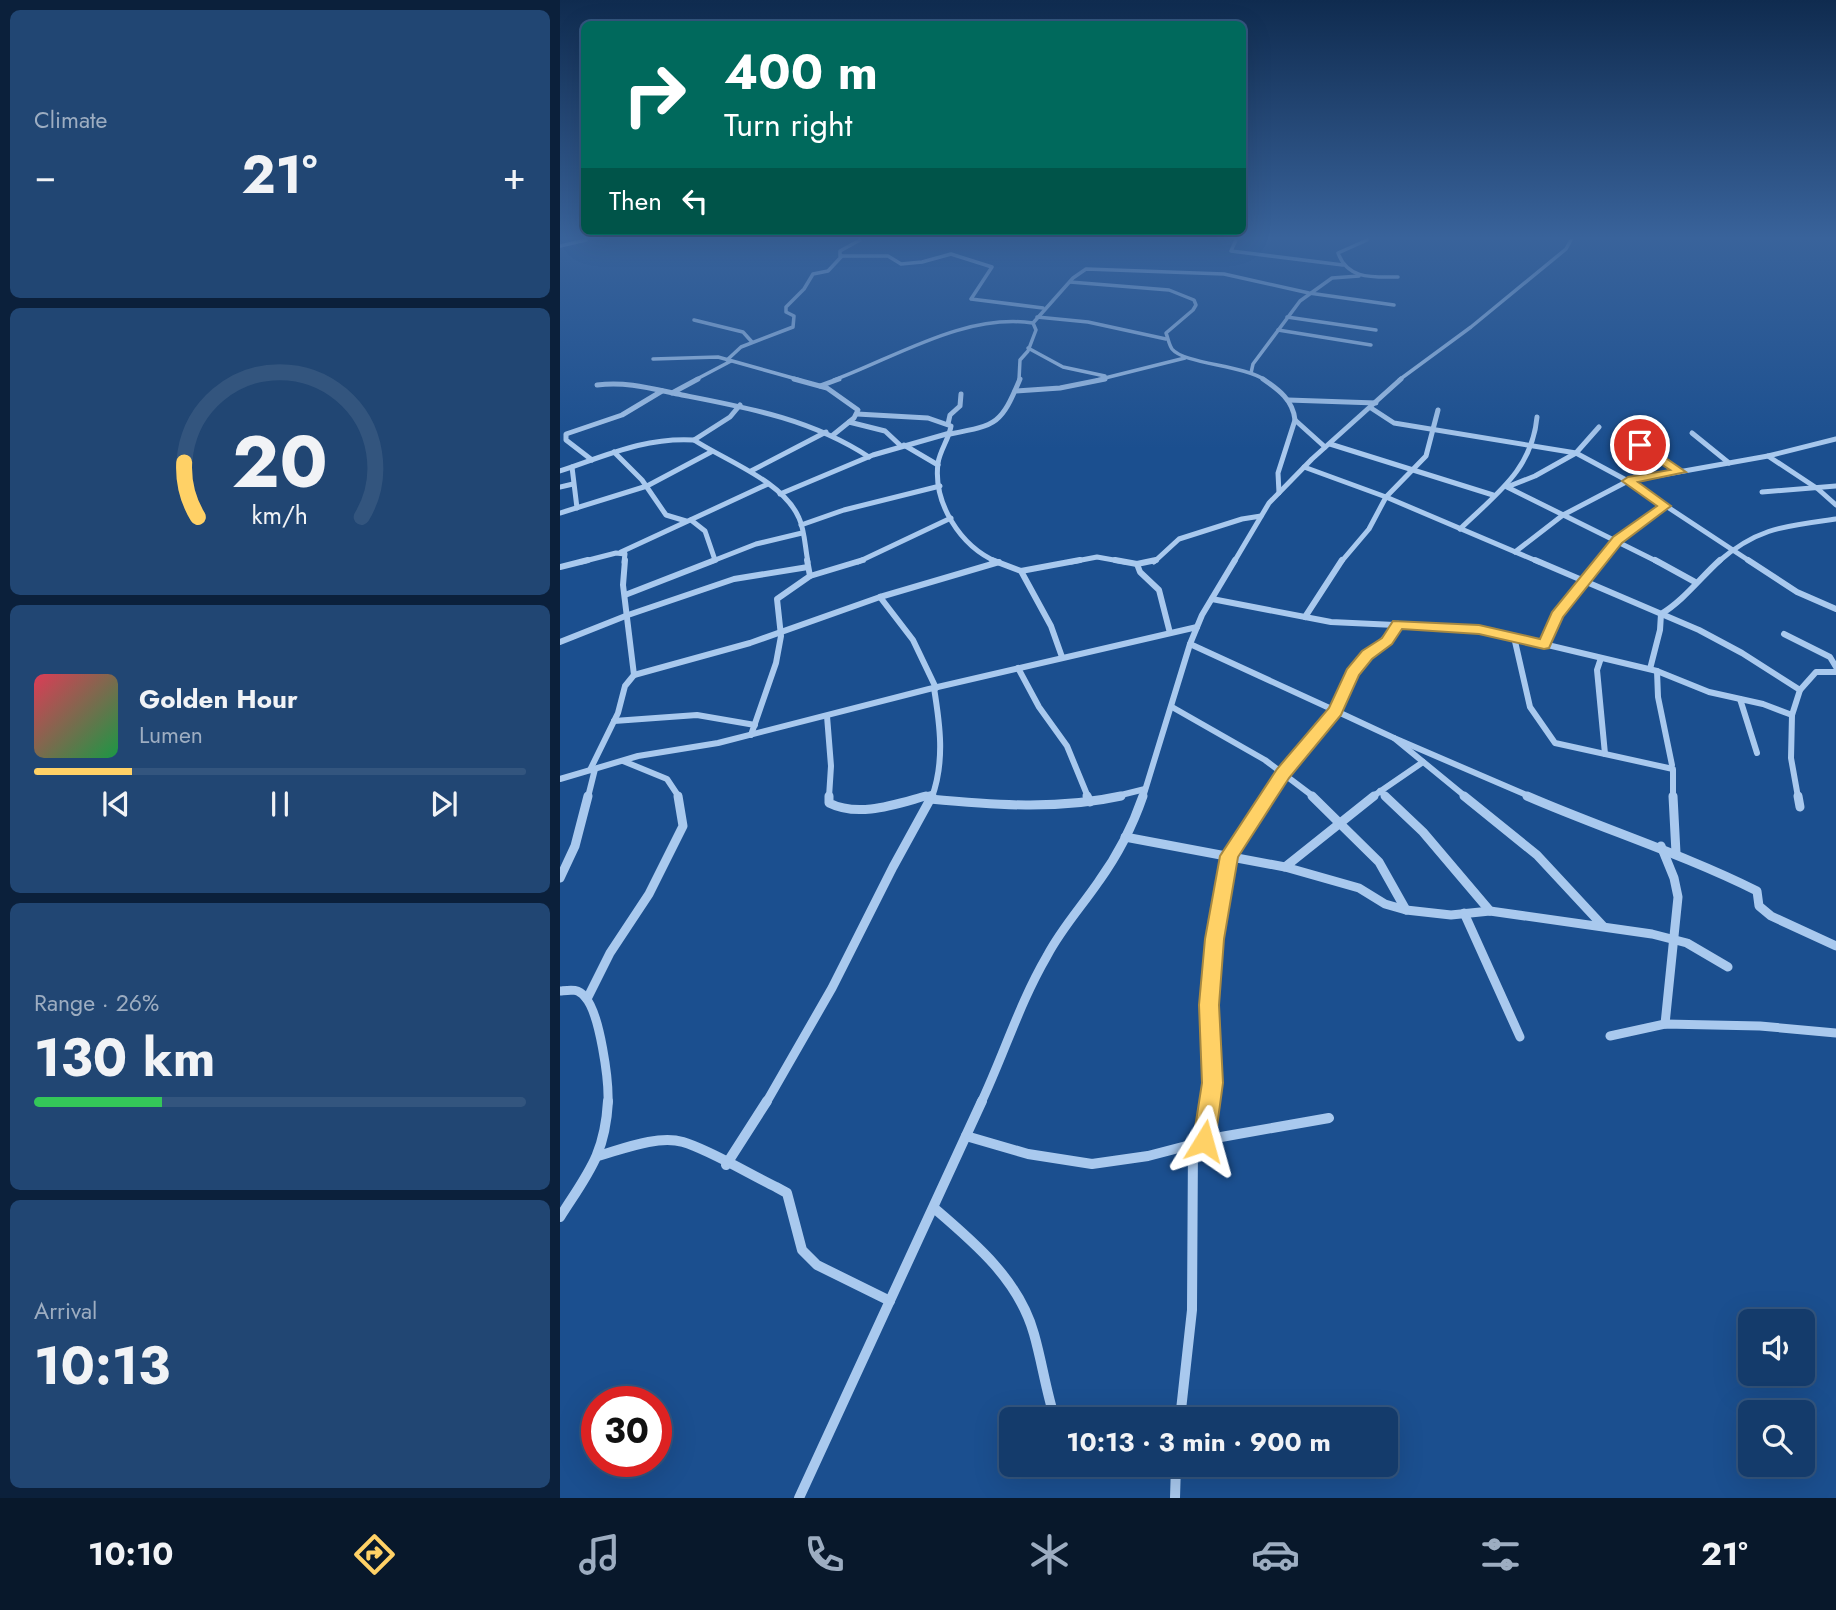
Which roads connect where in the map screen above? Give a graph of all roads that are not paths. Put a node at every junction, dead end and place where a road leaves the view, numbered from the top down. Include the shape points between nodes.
1 (786, 310) edge
2 (1043, 310) edge
3 (1193, 310) edge
4 (1294, 310) edge
5 (1492, 310) edge
6 (1037, 317) junction
7 (1287, 317) junction
8 (694, 320) dead end
9 (1033, 323) junction
10 (1278, 330) junction
11 (1376, 330) dead end
12 (1166, 339) junction
13 (752, 342) junction
14 (1371, 345) dead end
15 (1028, 348) junction
16 (1188, 358) junction
17 (653, 359) dead end
18 (729, 360) junction
19 (1251, 373) junction
20 (1107, 377) junction
21 (597, 385) dead end
22 (821, 386) junction
23 (662, 391) junction
24 (1016, 391) junction
25 (672, 393) junction
26 (961, 394) dead end
27 (1288, 400) junction
28 (740, 405) junction
29 (1373, 405) junction
30 (1438, 410) dead end
31 (857, 414) junction
32 (1537, 417) dead end
33 (1295, 420) junction
34 (849, 422) junction
35 (948, 424) junction
36 (1599, 427) dead end
37 (1432, 429) junction
38 (826, 432) junction
39 (1619, 432) dead end
40 (950, 433) junction
41 (1692, 433) dead end
42 (833, 435) junction
43 (1836, 439) edge
44 (694, 440) junction
45 (1533, 445) junction
46 (903, 446) junction
47 (1327, 446) junction
48 (614, 452) junction
49 (711, 452) junction
50 (1576, 453) junction
51 (1768, 456) junction
52 (869, 457) junction
53 (592, 460) junction
54 (1729, 463) junction
55 (938, 465) junction
56 (572, 467) junction
57 (1304, 467) junction
58 (1415, 470) junction
59 (560, 471) edge
60 (751, 471) junction
61 (1680, 472) junction
62 (1628, 481) junction
63 (573, 484) junction
64 (768, 484) junction
65 (647, 486) junction
66 (940, 486) junction
67 (1507, 486) junction
68 (1836, 486) edge
69 (560, 487) edge
70 (1818, 489) junction
71 (1762, 492) dead end
72 (1279, 493) junction
73 (780, 494) junction
74 (1493, 495) junction
75 (1386, 497) junction
76 (1836, 505) edge
77 (1665, 506) junction
78 (577, 508) junction
79 (560, 513) edge
80 (1563, 515) junction
81 (1261, 516) junction
82 (951, 518) junction
83 (1836, 519) edge
84 (689, 521) junction
85 (801, 525) junction
86 (1460, 529) junction
87 (802, 533) junction
88 (1618, 540) junction
89 (1729, 550) junction
90 (620, 552) junction
91 (1515, 552) junction
92 (715, 560) junction
93 (999, 562) junction
94 (1137, 564) junction
95 (560, 566) edge
96 (808, 567) junction
97 (1021, 571) junction
98 (810, 576) junction
99 (1584, 582) junction
100 (1695, 582) junction
101 (625, 595) junction
102 (880, 597) junction
103 (1212, 599) junction
104 (1836, 608) edge
105 (1661, 614) junction
106 (628, 615) junction
107 (1305, 617) junction
108 (1398, 624) junction
109 (1198, 626) junction
110 (781, 633) junction
111 (1170, 633) junction
112 (1784, 634) dead end
113 (1514, 638) junction
114 (560, 642) edge
115 (1190, 644) junction
116 (1544, 645) junction
117 (1062, 657) junction
118 (1601, 658) junction
119 (1018, 668) junction
120 (1836, 669) edge
121 (1653, 670) junction
122 (634, 675) junction
123 (935, 688) junction
124 (1800, 690) junction
125 (1741, 699) junction
126 (1172, 707) junction
127 (1336, 710) junction
128 (1792, 715) junction
129 (827, 716) junction
130 (614, 721) junction
131 (755, 725) junction
132 (751, 735) junction
133 (1394, 738) junction
134 (1757, 753) dead end
135 (1605, 754) junction
136 (622, 761) junction
137 (1423, 762) junction
138 (1672, 765) dead end
139 (592, 769) junction
140 (1283, 774) junction
141 (560, 779) edge
142 (1145, 789) junction
143 (1380, 790) junction
144 (931, 797) junction
145 (1090, 802) junction
146 (1800, 807) dead end
147 (1339, 822) junction
148 (1125, 837) junction
149 (1661, 846) junction
150 (1676, 853) junction
151 (1229, 856) junction
152 (1285, 867) junction
153 (560, 878) edge
154 (1406, 910) junction
155 (1490, 911) junction
156 (1464, 913) junction
157 (1603, 926) junction
158 (1674, 940) junction
159 (1836, 946) edge
160 (1728, 967) dead end
161 (560, 991) edge
162 (587, 999) junction
163 (1665, 1024) junction
164 (1836, 1032) edge
165 (1610, 1036) dead end
166 (1520, 1037) dead end
167 (1329, 1118) dead end
168 (967, 1136) junction
169 (1199, 1142) junction
170 (598, 1156) junction
171 (726, 1164) junction
172 (934, 1208) junction
173 (560, 1217) edge
174 (890, 1301) junction
175 (1051, 1407) edge
176 (1181, 1407) edge
177 (1176, 1477) edge
178 (799, 1498) edge
179 (1175, 1498) edge

1 - 13 street via 793,316 793,327
2 - 6 street
3 - 12 street via 1171,325
4 - 7 street
5 - 29 street via 1406,374
6 - 9 street
6 - 12 street via 1088,322
7 - 10 street
7 - 11 street
8 - 13 street via 743,332
9 - 15 street via 1036,330
9 - 22 street via 1013,321 970,329
10 - 14 street
10 - 19 street
12 - 16 street via 1175,352
13 - 18 street
15 - 20 street via 1063,367
15 - 24 street via 1019,363
16 - 19 street
16 - 20 street
17 - 18 street
18 - 22 street
18 - 25 street
19 - 27 street via 1267,380
20 - 24 street via 1047,391
21 - 23 street via 628,382
22 - 31 street via 851,402
23 - 25 street
23 - 53 street via 622,415 566,434 566,439
24 - 40 street via 1002,418 982,428
25 - 28 street
26 - 35 street via 960,406
27 - 29 street
27 - 33 street
28 - 38 street
28 - 44 street
29 - 37 street via 1394,423
29 - 47 street
30 - 37 street
31 - 34 street
31 - 35 street via 928,418
32 - 45 street
33 - 47 street
33 - 72 street via 1278,473
34 - 42 street
34 - 46 street via 885,431
35 - 40 street
36 - 50 street
37 - 45 street
37 - 58 street via 1426,456
38 - 42 street
38 - 60 street
39 - 61 street
40 - 46 street
40 - 55 street
41 - 54 street
42 - 52 street
43 - 51 street
44 - 48 street via 664,438
44 - 49 street
45 - 50 street
45 - 67 street
46 - 52 street
46 - 55 street
47 - 57 street
47 - 58 street
48 - 53 street
48 - 65 street
49 - 60 street
49 - 65 street
50 - 62 street
50 - 67 street via 1535,477
51 - 54 street
51 - 70 street
52 - 73 street
53 - 56 street
54 - 61 street
55 - 66 street
56 - 59 street
56 - 63 street
57 - 72 street
57 - 75 street
58 - 74 street
58 - 75 street
60 - 64 street
61 - 62 street
62 - 77 street
62 - 80 street
63 - 69 street
63 - 78 street
64 - 73 street
64 - 84 street
65 - 78 street
65 - 84 street via 666,515
66 - 82 street
66 - 85 street
67 - 74 street
67 - 80 street
68 - 70 street
70 - 71 street
70 - 76 street
72 - 81 street
73 - 85 street
74 - 86 street
75 - 86 street
75 - 107 street via 1369,529 1349,549
77 - 88 street
77 - 89 street
78 - 79 street
80 - 88 street
80 - 91 street
81 - 94 street via 1185,537 1154,562
81 - 103 street
82 - 93 street via 967,542
82 - 98 street via 866,560
83 - 89 street via 1778,527
84 - 90 street
84 - 92 street via 705,531
85 - 87 street
86 - 91 street
87 - 92 street via 765,540
87 - 96 street
88 - 99 street
88 - 100 street
89 - 100 street
89 - 104 street via 1797,592
90 - 95 street
90 - 101 street via 626,558
91 - 99 street
92 - 101 street
93 - 97 street
93 - 102 street
94 - 97 street via 1097,557
94 - 111 street via 1159,590
96 - 98 street
96 - 106 street via 734,579
97 - 117 street
98 - 110 street via 777,599
99 - 105 street
99 - 116 street via 1556,615
100 - 105 street via 1675,606
101 - 106 street
102 - 110 street
102 - 123 street via 915,641 930,666
103 - 107 street
103 - 109 street
105 - 121 street
105 - 124 street via 1742,653
106 - 114 street
106 - 122 street
107 - 108 street
108 - 113 street via 1479,629
108 - 127 street via 1387,641 1352,673
109 - 111 street
109 - 115 street
110 - 122 street
110 - 131 street
111 - 117 street
112 - 120 street via 1830,657
113 - 116 street
113 - 135 street via 1530,707 1546,733 1555,743
115 - 126 street
115 - 127 street
116 - 118 street
117 - 119 street
118 - 121 street
118 - 135 street via 1597,670
119 - 123 street
119 - 145 street via 1067,746
120 - 124 street via 1816,672
121 - 125 street
121 - 138 street
122 - 130 street via 625,686
123 - 129 street
123 - 144 street via 941,746
124 - 128 street
125 - 128 street
125 - 134 street via 1742,716 1752,731
126 - 140 street
126 - 142 street
127 - 133 street
127 - 140 street
128 - 146 street via 1791,758
129 - 132 street
129 - 144 street via 828,792 834,807 863,808
130 - 131 street via 697,715
130 - 139 street
131 - 132 street
132 - 136 street
133 - 137 street
133 - 149 street via 1595,825
135 - 150 street via 1673,769
136 - 139 street
136 - 162 street via 667,779 681,803 682,826 649,894
137 - 143 street
137 - 157 street via 1537,855
139 - 141 street
139 - 153 street via 575,846
140 - 147 street
140 - 151 street
142 - 145 street
142 - 148 street
143 - 147 street
143 - 155 street via 1423,832
144 - 145 street via 996,807
144 - 171 street via 834,988
147 - 152 street
147 - 154 street via 1379,862
148 - 151 street
148 - 168 street via 1048,953
149 - 150 street
149 - 158 street via 1678,897
150 - 159 street via 1757,891 1762,910
151 - 152 street
151 - 169 street via 1214,939 1209,1005 1213,1083
152 - 154 street via 1359,888
154 - 156 street
155 - 156 street
155 - 157 street
156 - 166 street
157 - 158 street
158 - 160 street
158 - 163 street
161 - 162 street via 576,990
162 - 170 street via 609,1078 606,1132
163 - 164 street
163 - 165 street
167 - 169 street
168 - 169 street via 1028,1154 1092,1164
168 - 172 street
169 - 176 street via 1192,1310
170 - 171 street via 637,1145 682,1142
170 - 173 street
171 - 174 street via 787,1193 802,1250 817,1265
172 - 174 street
172 - 175 street via 973,1241 1016,1293 1033,1332
174 - 178 street
177 - 179 street

